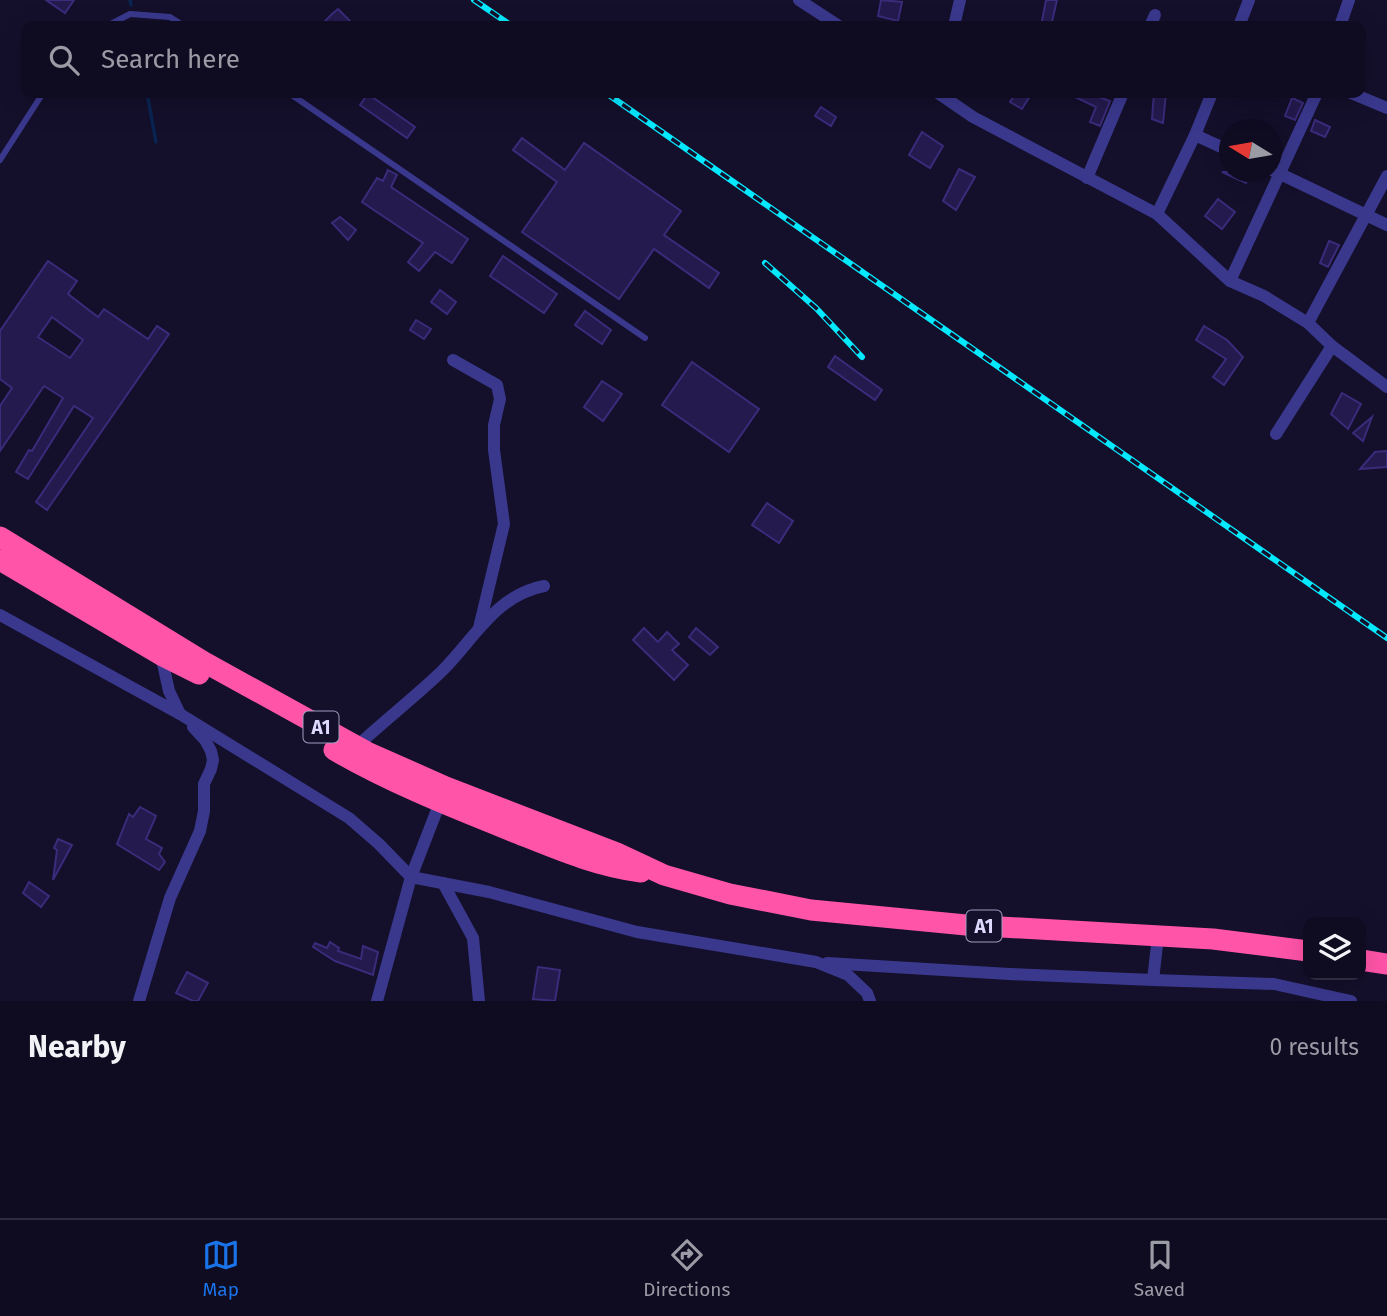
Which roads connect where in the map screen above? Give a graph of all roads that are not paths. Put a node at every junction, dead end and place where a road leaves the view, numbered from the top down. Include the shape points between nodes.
1 (799, 0) edge
2 (960, 0) edge
3 (1249, 0) edge
4 (1349, 0) edge
5 (117, 21) edge
6 (175, 21) edge
7 (831, 21) edge
8 (955, 21) edge
9 (1241, 21) edge
10 (1342, 21) edge
11 (40, 98) edge
12 (296, 98) edge
13 (945, 98) edge
14 (1121, 98) edge
15 (1210, 98) edge
16 (1314, 98) edge
17 (1362, 98) edge
18 (1387, 108) edge
19 (1195, 135) junction
20 (1219, 146) edge
21 (0, 160) edge
22 (1282, 160) edge
23 (1282, 175) edge
24 (1387, 176) edge
25 (1087, 178) junction
26 (1272, 182) edge
27 (1157, 214) junction
28 (1367, 214) junction
29 (1387, 225) edge
30 (1230, 281) junction
31 (1308, 323) junction
32 (645, 338) dead end
33 (1332, 346) junction
34 (453, 360) dead end
35 (1387, 387) edge
36 (1276, 434) dead end
37 (0, 537) edge
38 (0, 560) edge
39 (544, 586) dead end
40 (0, 615) edge
41 (479, 628) junction
42 (161, 655) junction
43 (180, 714) junction
44 (356, 747) junction
45 (443, 795) junction
46 (411, 877) junction
47 (443, 883) junction
48 (1157, 936) junction
49 (1303, 950) edge
50 (1366, 961) edge
51 (816, 962) junction
52 (1387, 964) edge
53 (1153, 980) junction
54 (139, 1001) edge
55 (377, 1001) edge
56 (479, 1001) edge
57 (870, 1001) edge
58 (1351, 1001) edge

1 - 7 street
2 - 8 street
3 - 9 street
4 - 10 street
5 - 6 lane via 131,14
11 - 21 lane
12 - 32 lane
13 - 25 street
14 - 25 street
15 - 19 street
16 - 22 street
17 - 18 street
19 - 20 street
19 - 27 street
23 - 28 street
24 - 28 street
25 - 27 street
26 - 30 street
27 - 30 street
28 - 29 street
28 - 31 street
30 - 31 street
31 - 33 street
33 - 35 street
33 - 36 street
34 - 41 street via 498,385 500,399 494,450 504,524
37 - 44 highway, A1 via 204,662
38 - 42 highway, A1
39 - 41 street via 526,589 506,601
40 - 43 street
41 - 44 street via 442,671
42 - 43 street
42 - 45 highway, A1 via 361,766
43 - 46 street via 349,818
43 - 54 street via 205,740 213,760 204,784 200,831 170,898
44 - 45 highway, A1
45 - 46 street
45 - 48 highway, A1 via 617,853 664,875 811,910
46 - 47 street
46 - 55 street
47 - 51 street via 637,932
47 - 56 street via 473,938
48 - 49 highway, A1
48 - 53 street
50 - 52 highway
51 - 53 street
51 - 57 street via 848,975
53 - 58 street via 1274,984

